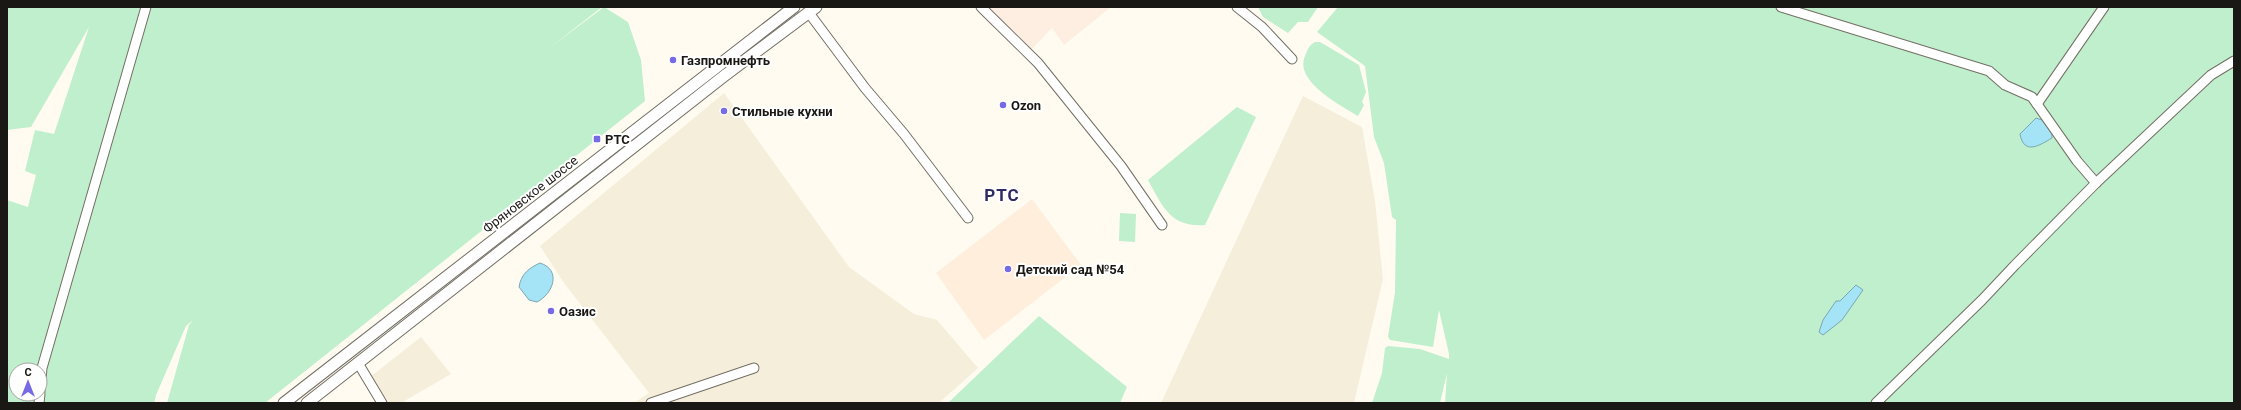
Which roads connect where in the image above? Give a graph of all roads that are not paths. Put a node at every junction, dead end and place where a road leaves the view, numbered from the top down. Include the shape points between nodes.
1 (146, 7) edge
2 (794, 7) edge
3 (981, 7) edge
4 (1237, 7) edge
5 (1781, 7) edge
6 (2104, 7) edge
7 (812, 10) edge
8 (1292, 59) dead end
9 (2234, 62) edge
10 (2037, 104) junction
11 (2096, 184) junction
12 (968, 218) dead end
13 (1162, 225) dead end
14 (44, 362) edge
15 (358, 363) junction
16 (754, 368) dead end
17 (284, 403) edge
18 (307, 403) edge
19 (382, 403) edge
20 (651, 403) edge
21 (1876, 403) edge

1 - 14 street
2 - 17 main road, Фряновское шоссе
3 - 13 street via 1038,63 1122,166
4 - 8 street via 1262,26
5 - 10 street via 1989,71 2005,85 2032,97
6 - 10 street
7 - 12 street via 865,88 904,134
7 - 15 main road, Фряновское шоссе
9 - 11 street via 2211,75
10 - 11 street
11 - 21 street
15 - 18 main road, Фряновское шоссе
15 - 19 street
16 - 20 street

